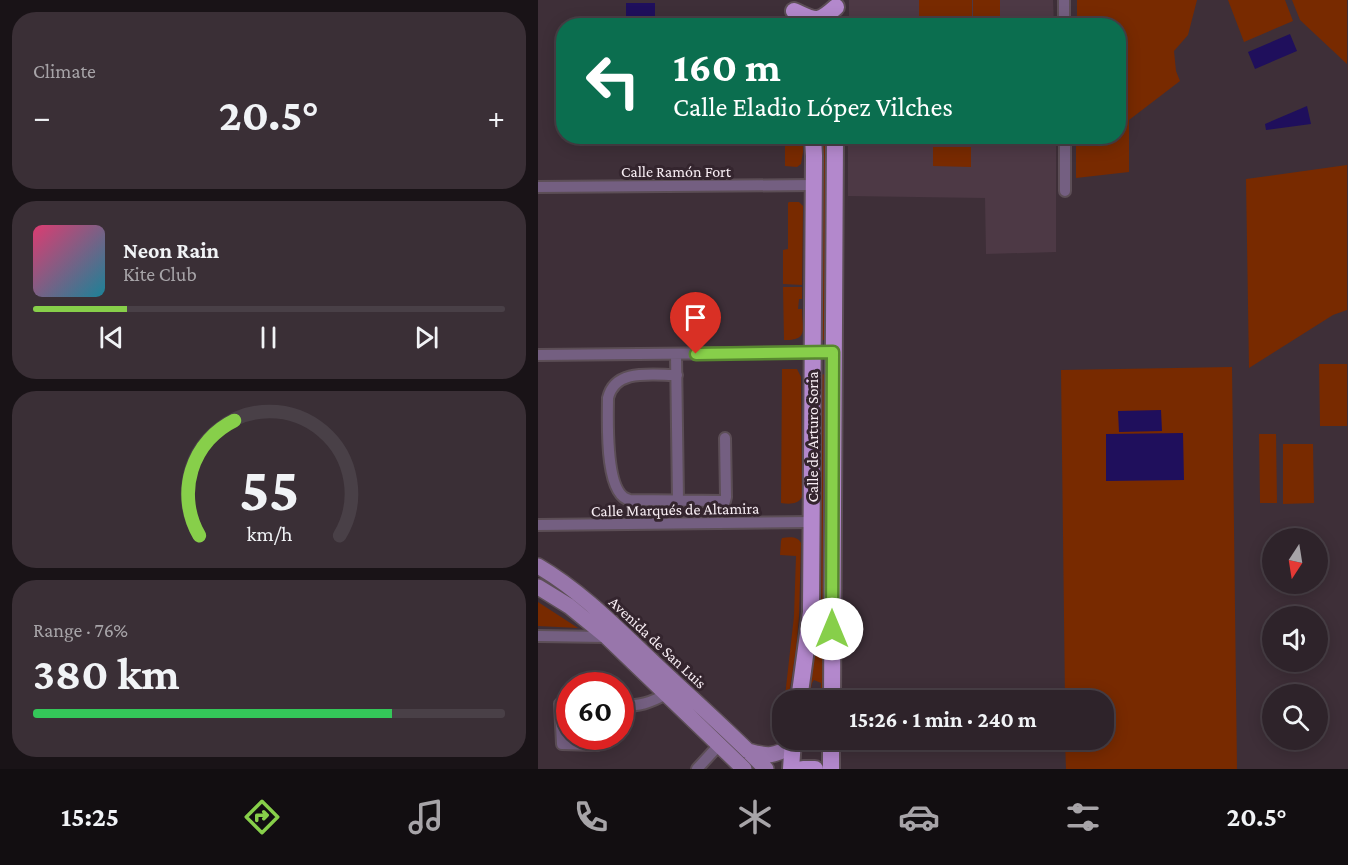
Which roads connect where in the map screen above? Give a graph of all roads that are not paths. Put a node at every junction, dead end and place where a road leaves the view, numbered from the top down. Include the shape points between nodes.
1 (1064, 0) edge
2 (836, 3) edge
3 (820, 18) edge
4 (1064, 18) edge
5 (813, 144) edge
6 (835, 144) edge
7 (1065, 144) edge
8 (814, 185) junction
9 (538, 187) edge
10 (1065, 191) dead end
11 (833, 352) junction
12 (813, 353) junction
13 (676, 354) junction
14 (538, 355) edge
15 (677, 375) junction
16 (725, 438) dead end
17 (678, 500) junction
18 (812, 522) junction
19 (538, 525) edge
20 (538, 566) edge
21 (538, 587) edge
22 (538, 636) edge
23 (607, 637) junction
24 (800, 690) edge
25 (832, 690) edge
26 (667, 694) junction
27 (634, 706) edge
28 (719, 745) junction
29 (782, 750) edge
30 (792, 750) edge
31 (831, 750) edge
32 (748, 751) junction
33 (697, 769) edge
34 (744, 769) edge
35 (766, 769) edge
36 (791, 769) edge
37 (803, 769) edge
38 (815, 769) edge
39 (831, 769) edge

1 - 4 street
2 - 3 main road
5 - 8 main road, Calle de Arturo Soria
6 - 11 main road, Calle de Arturo Soria
7 - 10 street
8 - 9 street, Calle Ramón Fort
8 - 12 main road, Calle de Arturo Soria
11 - 12 street
11 - 25 main road, Calle de Arturo Soria
12 - 13 street
12 - 18 main road, Calle de Arturo Soria
13 - 14 street
13 - 15 street
15 - 17 street
15 - 17 street via 631,375 610,390 608,398 610,466 619,495 630,500
16 - 17 street via 725,501
18 - 19 street, Calle Marqués de Altamira
18 - 24 main road, Calle de Arturo Soria via 811,612
20 - 32 street, Avenida de San Luis via 599,612
21 - 23 street, Avenida de San Luis
22 - 23 street
23 - 26 street, Avenida de San Luis
26 - 27 street, Avenida de San Luis
26 - 28 street, Avenida de San Luis
28 - 33 street
28 - 34 street, Avenida de San Luis
29 - 32 street via 765,756
30 - 36 main road
31 - 39 main road
32 - 35 street, Avenida de San Luis
37 - 38 main road

